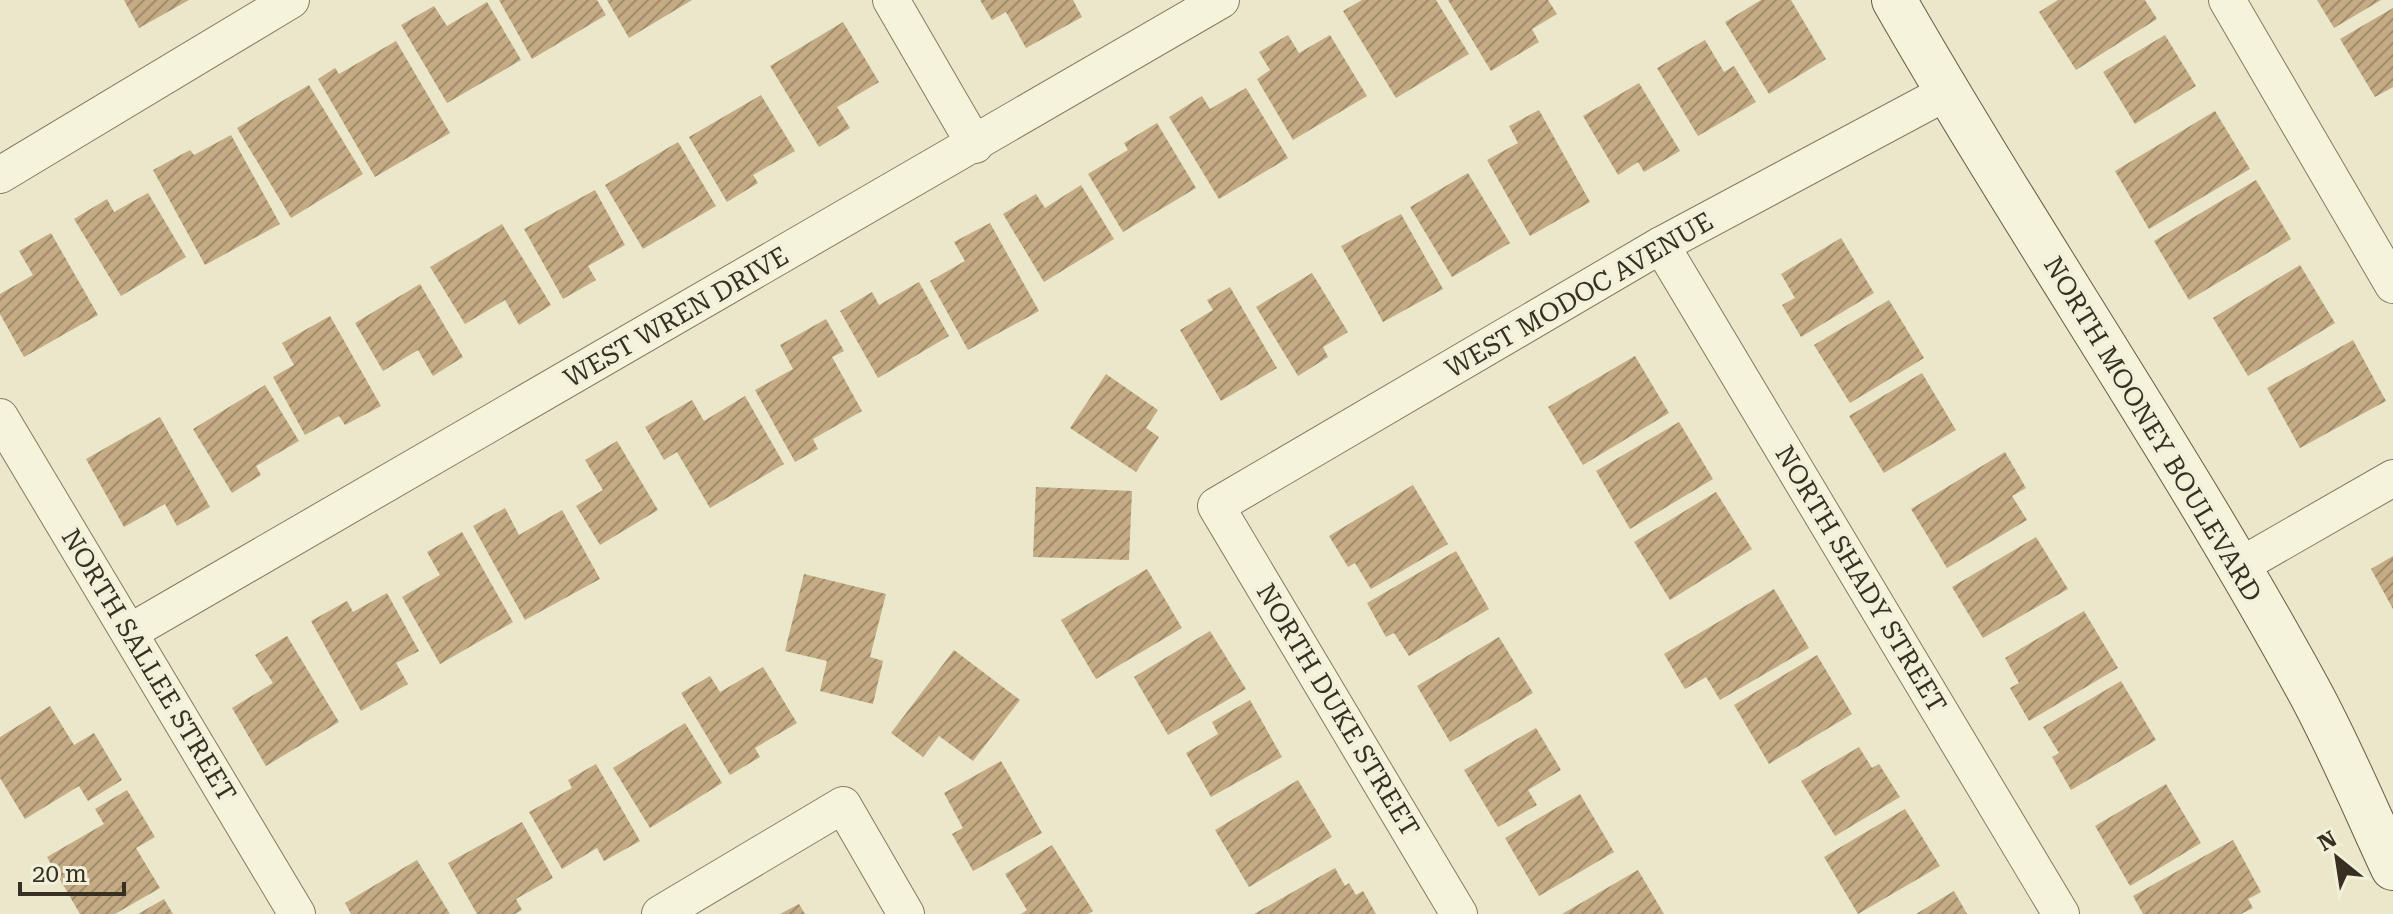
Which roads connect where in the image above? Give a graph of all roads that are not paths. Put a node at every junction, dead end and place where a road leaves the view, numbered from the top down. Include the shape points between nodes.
1 (291, 0) edge
2 (891, 0) edge
3 (1221, 0) edge
4 (1894, 0) edge
5 (2227, 0) edge
6 (1947, 92) junction
7 (975, 145) junction
8 (0, 175) edge
9 (1661, 245) junction
10 (2393, 285) edge
11 (0, 417) edge
12 (2393, 478) edge
13 (1216, 506) joint
14 (2238, 567) junction
15 (130, 632) junction
16 (2393, 868) edge
17 (297, 914) edge
18 (660, 914) edge
19 (906, 914) edge
20 (1459, 914) edge
21 (2061, 914) edge

1 - 8 street
2 - 7 street
3 - 7 street, WEST WREN DRIVE
4 - 6 street, NORTH MOONEY BOULEVARD
5 - 10 street
6 - 9 street, WEST MODOC AVENUE
6 - 14 street, NORTH MOONEY BOULEVARD
7 - 15 street, WEST WREN DRIVE
9 - 13 street, WEST MODOC AVENUE
9 - 21 street, NORTH SHADY STREET
11 - 15 street, NORTH SALLEE STREET
12 - 14 street
13 - 20 street, NORTH DUKE STREET
14 - 16 street, NORTH MOONEY BOULEVARD via 2308,689
15 - 17 street, NORTH SALLEE STREET
18 - 19 street via 843,805

